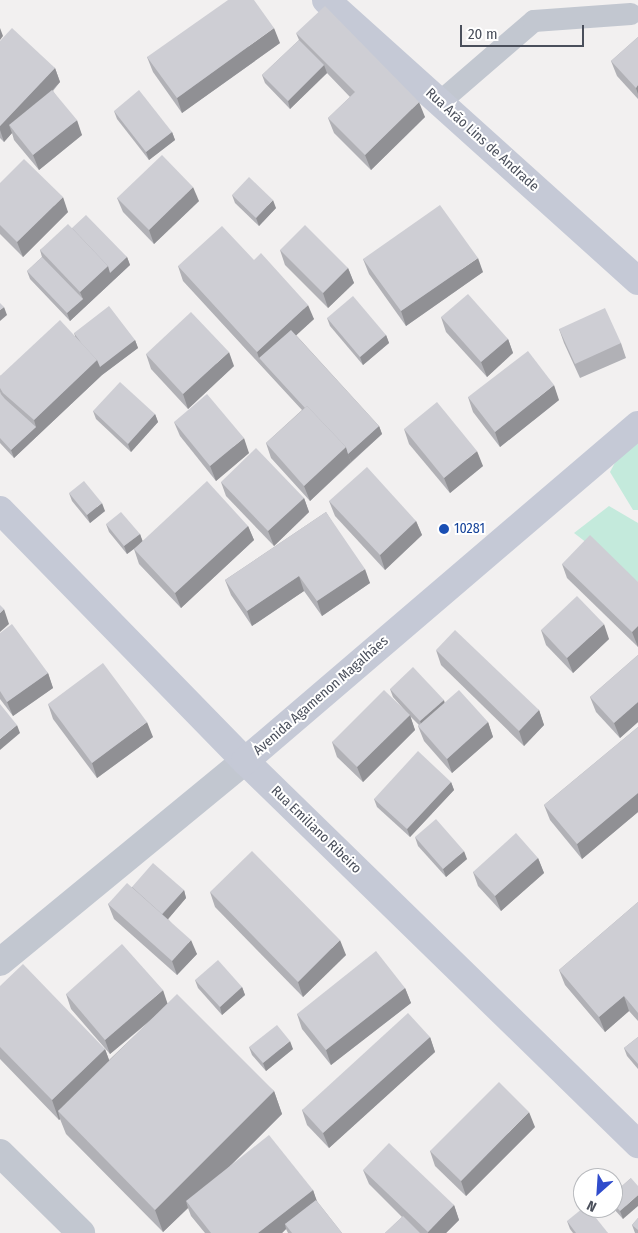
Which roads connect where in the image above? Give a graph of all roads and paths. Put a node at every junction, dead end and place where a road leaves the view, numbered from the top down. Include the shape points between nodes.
1 (326, 0) edge
2 (631, 14) dead end
3 (440, 102) junction
4 (638, 281) edge
5 (638, 425) edge
6 (0, 510) edge
7 (245, 761) junction
8 (0, 962) edge
9 (638, 1144) edge
10 (0, 1153) edge
11 (81, 1233) edge

1 - 3 main road, Rua Arão Lins de Andrade
2 - 3 lane via 534,21
3 - 4 main road, Rua Arão Lins de Andrade
5 - 7 main road, Avenida Agamenon Magalhães
6 - 7 main road, Rua Emiliano Ribeiro
7 - 8 street, Avenida Agamenon Magalhães
7 - 9 main road, Rua Emiliano Ribeiro
10 - 11 street

